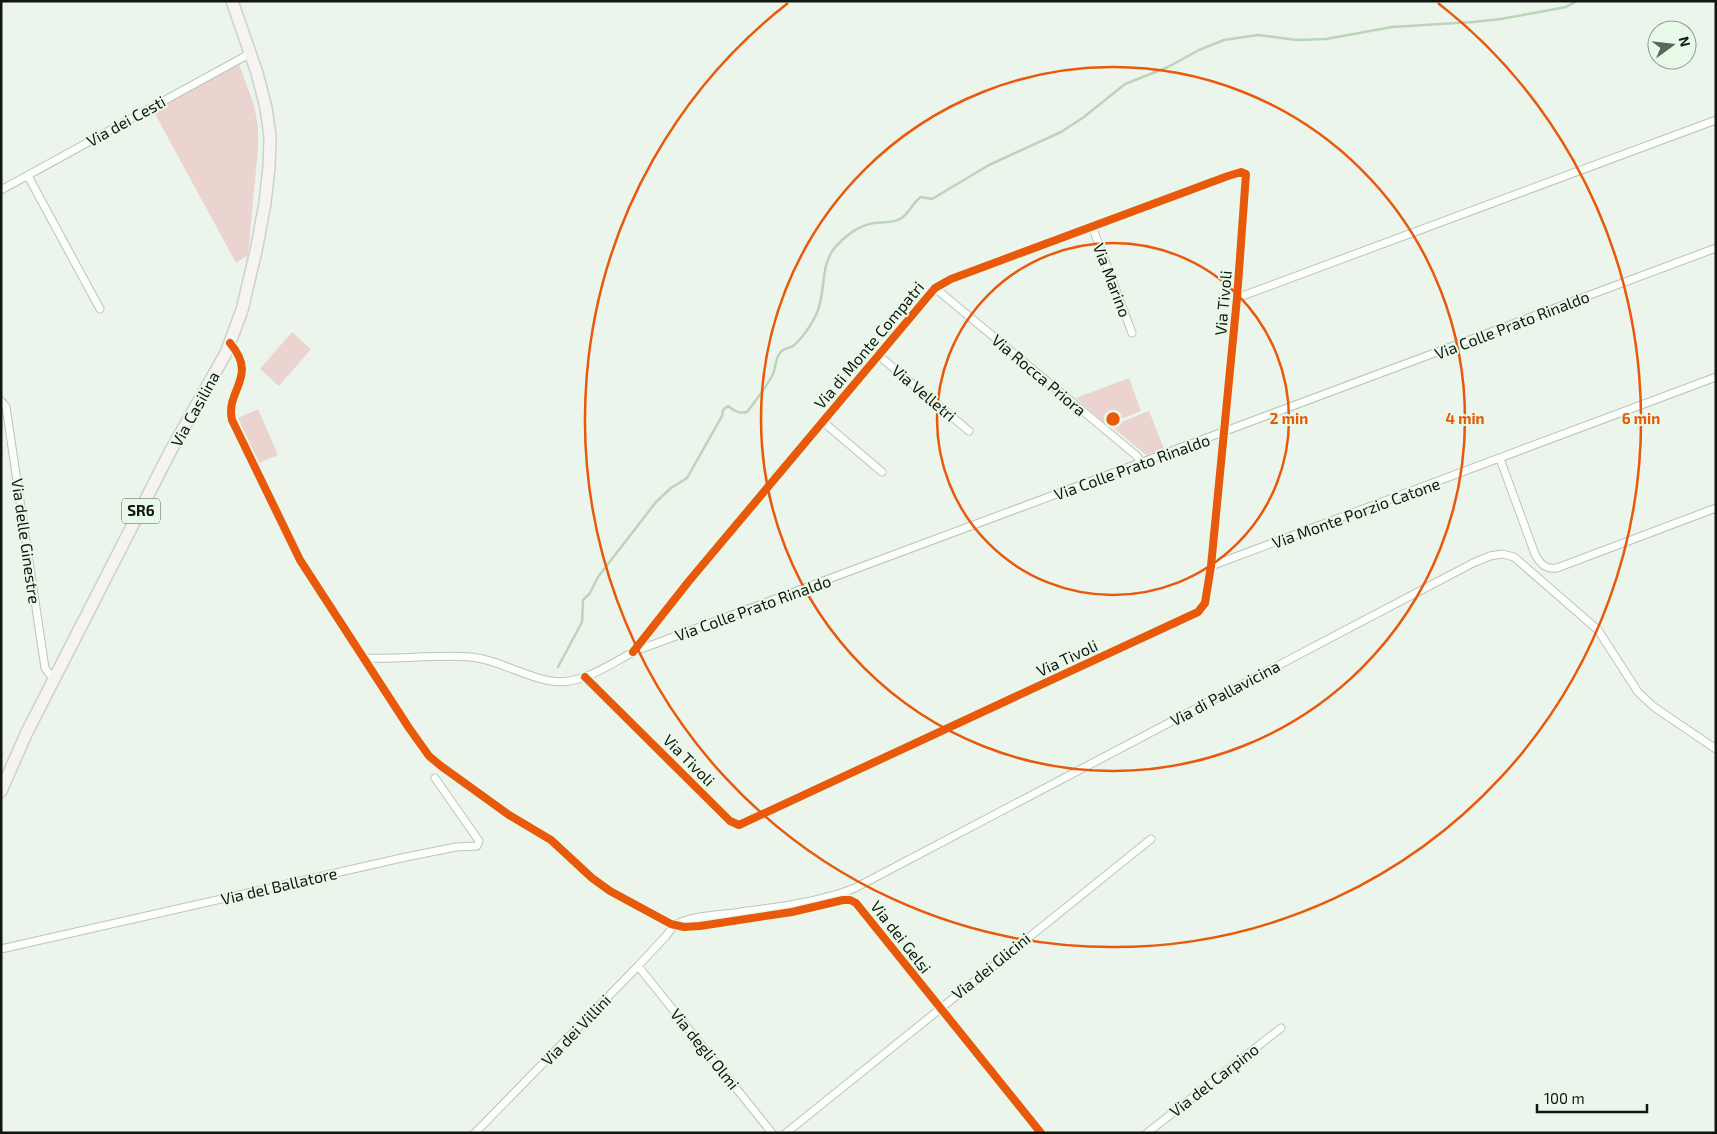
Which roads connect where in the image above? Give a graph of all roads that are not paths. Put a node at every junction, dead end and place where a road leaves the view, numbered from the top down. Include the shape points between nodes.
1 (232, 1) edge
2 (251, 53) junction
3 (1716, 120) edge
4 (1244, 173) joint
5 (28, 176) junction
6 (1, 190) edge
7 (1092, 226) junction
8 (1716, 248) edge
9 (935, 288) junction
10 (1237, 298) junction
11 (100, 309) dead end
12 (1132, 333) dead end
13 (230, 343) junction
14 (878, 354) junction
15 (1716, 378) edge
16 (1, 402) edge
17 (822, 421) junction
18 (969, 431) dead end
19 (1225, 432) junction
20 (1500, 459) junction
21 (1141, 463) junction
22 (882, 472) dead end
23 (1716, 508) edge
24 (1211, 566) junction
25 (633, 652) junction
26 (363, 658) junction
27 (585, 677) junction
28 (54, 680) junction
29 (1716, 749) edge
30 (435, 778) dead end
31 (1, 791) edge
32 (1151, 839) dead end
33 (674, 925) junction
34 (1, 949) edge
35 (638, 966) junction
36 (939, 1008) junction
37 (1280, 1028) dead end
38 (475, 1133) edge
39 (772, 1133) edge
40 (786, 1133) edge
41 (1041, 1133) edge
42 (1147, 1133) edge

1 - 2 main road, Via Casilina / SR6
2 - 5 street, Via dei Cesti
2 - 13 main road, Via Casilina / SR6 via 268,114 270,160 256,251 244,303
3 - 10 street
4 - 7 street, Via di Monte Compatri
4 - 10 street, Via Tivoli via 1247,177
5 - 6 street, Via dei Cesti
5 - 11 street
7 - 9 street, Via di Monte Compatri
7 - 12 street, Via Marino
8 - 19 street, Via Colle Prato Rinaldo
9 - 14 street, Via di Monte Compatri
9 - 21 street, Via Rocca Priora via 1137,456
10 - 19 street, Via Tivoli
13 - 26 street via 242,370 231,405 234,424 295,551
13 - 28 main road, Via Casilina / SR6 via 170,452
14 - 17 street, Via di Monte Compatri
14 - 18 street, Via Velletri
15 - 20 street, Via Monte Porzio Catone
16 - 28 street, Via delle Ginestre via 6,407 45,668
17 - 22 street
17 - 25 street, Via di Monte Compatri
19 - 21 street, Via Colle Prato Rinaldo
19 - 24 street, Via Tivoli
20 - 23 street via 1535,554 1550,569
20 - 24 street, Via Monte Porzio Catone
21 - 25 street, Via Colle Prato Rinaldo
24 - 27 street, Via Tivoli via 1205,603 1194,615 739,825 730,821
25 - 27 street, Via Colle Prato Rinaldo
26 - 27 street, Via Colle Prato Rinaldo via 473,658 551,681
26 - 33 street via 435,762 517,821 551,840 605,888
28 - 31 main road, Via Casilina / SR6
29 - 33 street, Via di Pallavicina via 1654,707 1638,692 1598,630 1533,573 1514,557 1490,556 855,888 810,901 693,918
30 - 34 street, Via del Ballatore via 478,840 478,845 406,857
32 - 36 street, Via dei Glicini
33 - 35 street, Via dei Villini
33 - 36 street, Via dei Gelsi via 700,926 852,901
35 - 38 street, Via dei Villini
35 - 39 street, Via degli Olmi
36 - 40 street, Via dei Glicini
36 - 41 street, Via dei Gelsi
37 - 42 street, Via del Carpino

